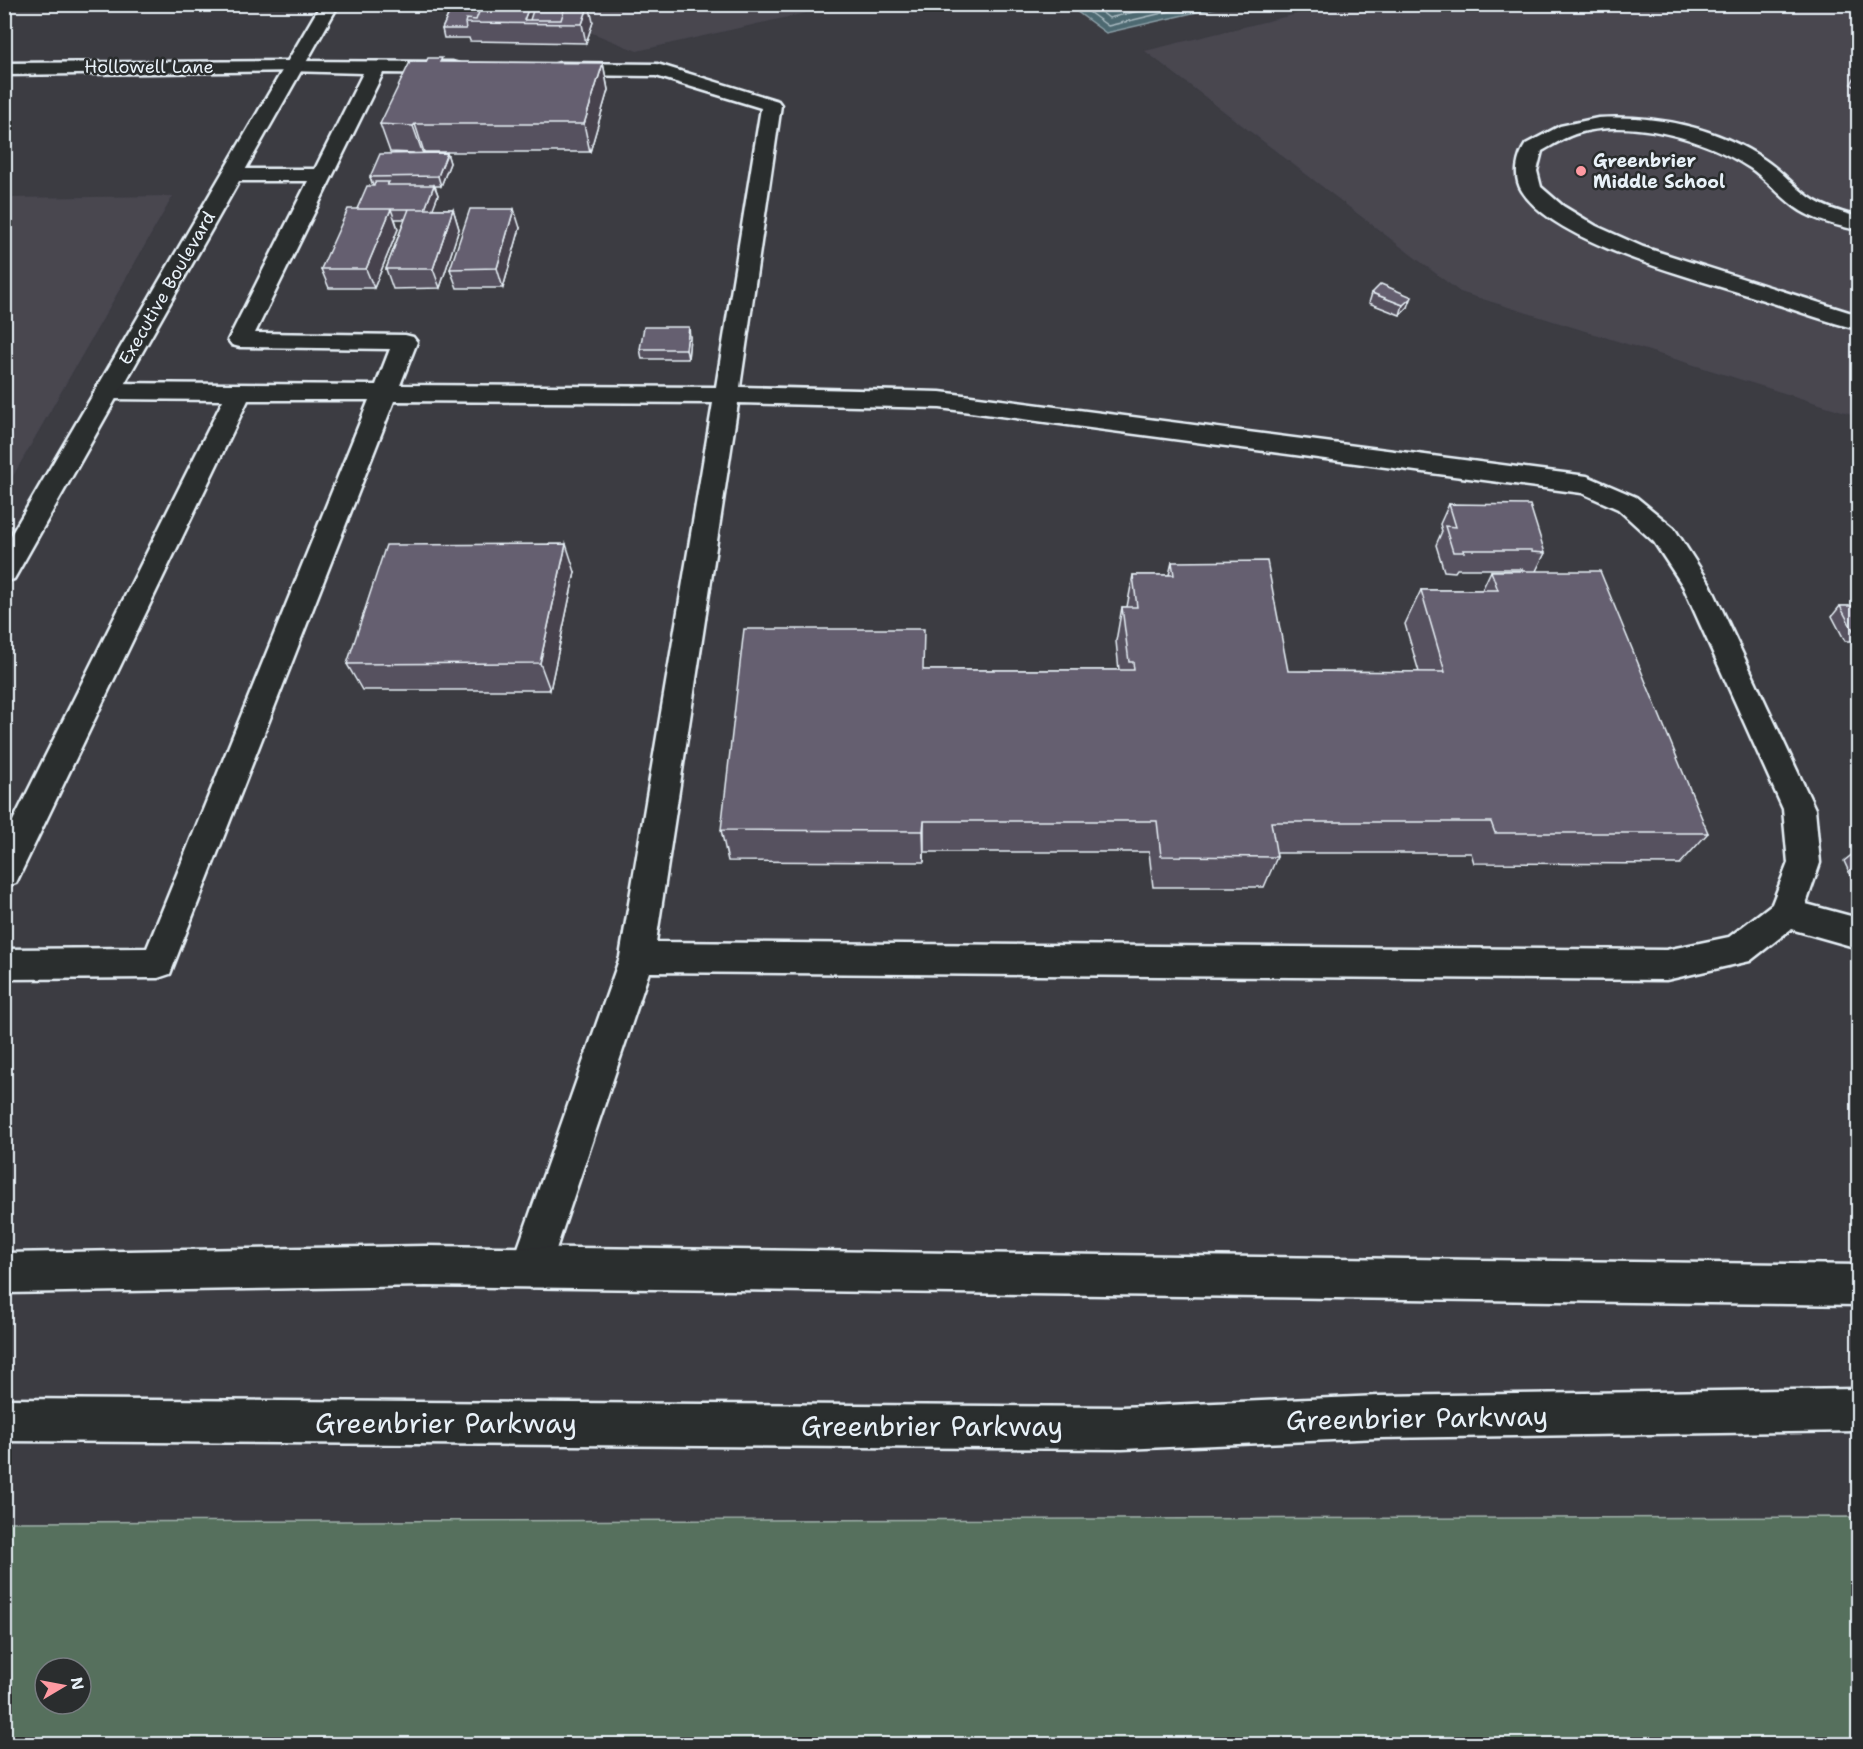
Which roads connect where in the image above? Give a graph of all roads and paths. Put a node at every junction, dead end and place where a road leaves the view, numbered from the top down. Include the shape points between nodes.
1 (330, 4) edge
2 (294, 67) junction
3 (376, 67) junction
4 (472, 68) edge
5 (4, 69) edge
6 (542, 69) edge
7 (232, 175) junction
8 (322, 175) junction
9 (1858, 224) edge
10 (1858, 322) edge
11 (108, 391) junction
12 (240, 392) junction
13 (384, 393) junction
14 (727, 395) junction
15 (4, 572) edge
16 (4, 873) edge
17 (1786, 914) junction
18 (1858, 933) edge
19 (637, 957) junction
20 (4, 964) edge
21 (531, 1268) junction
22 (4, 1274) edge
23 (1858, 1285) edge
24 (1858, 1410) edge
25 (4, 1420) edge

1 - 2 main road, Executive Boulevard
2 - 3 main road, Hollowell Lane
2 - 5 main road, Hollowell Lane
2 - 7 main road, Executive Boulevard
3 - 4 main road, Hollowell Lane
3 - 8 main road
6 - 14 main road via 657,70 771,105
7 - 8 main road
7 - 11 main road, Executive Boulevard
8 - 13 main road via 240,340 405,342
9 - 10 main road via 1815,210 1737,152 1698,136 1652,125 1613,123 1553,135 1533,148 1526,171 1531,189 1554,211 1588,231 1635,252
11 - 12 main road
11 - 15 main road, Executive Boulevard
12 - 13 main road
12 - 16 main road
13 - 14 main road
13 - 20 main road via 158,963
14 - 17 main road via 940,400 1587,485 1627,503 1664,535 1696,584 1799,809 1804,863
14 - 19 main road
17 - 18 main road
17 - 19 main road via 1738,950 1666,965
19 - 21 main road
21 - 22 main road via 426,1266
21 - 23 main road
24 - 25 main road, Greenbrier Parkway via 1379,1417 1122,1428

